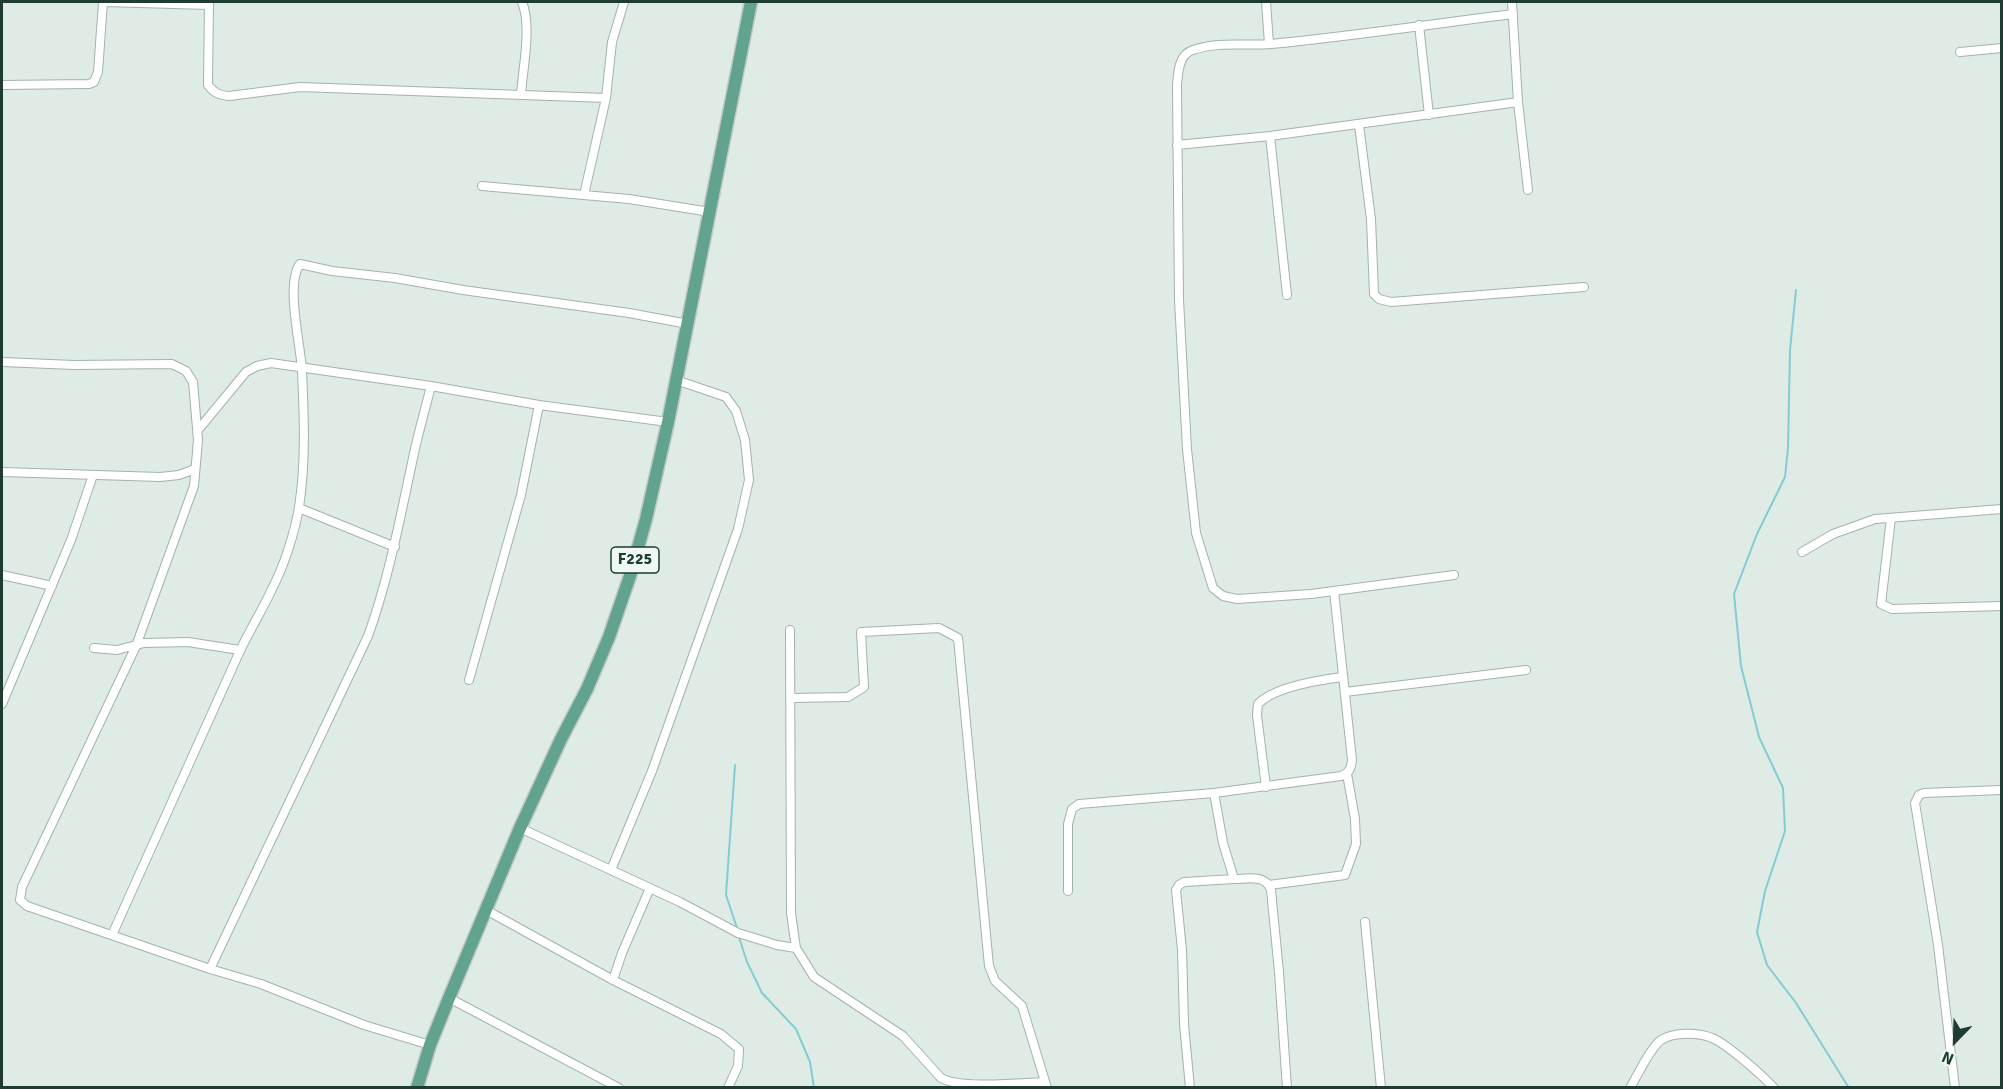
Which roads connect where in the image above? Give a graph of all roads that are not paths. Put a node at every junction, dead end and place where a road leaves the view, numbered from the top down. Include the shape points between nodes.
1 (103, 2) edge
2 (522, 2) edge
3 (624, 2) edge
4 (751, 2) edge
5 (1266, 2) edge
6 (1512, 2) edge
7 (209, 3) edge
8 (1513, 14) junction
9 (1419, 25) junction
10 (1269, 44) junction
11 (2001, 48) edge
12 (1960, 52) dead end
13 (2, 85) edge
14 (520, 94) junction
15 (606, 98) junction
16 (1518, 102) junction
17 (1429, 115) junction
18 (1359, 124) junction
19 (1270, 136) junction
20 (1177, 145) junction
21 (482, 186) dead end
22 (1528, 190) dead end
23 (584, 195) junction
24 (710, 212) junction
25 (1584, 287) dead end
26 (1287, 295) dead end
27 (688, 324) junction
28 (2, 362) edge
29 (302, 368) junction
30 (676, 380) junction
31 (432, 386) junction
32 (539, 405) junction
33 (668, 422) junction
34 (198, 430) junction
35 (195, 469) junction
36 (2, 472) edge
37 (93, 475) junction
38 (299, 508) junction
39 (2001, 509) edge
40 (1891, 518) junction
41 (395, 547) junction
42 (1802, 552) dead end
43 (2, 575) edge
44 (1454, 575) dead end
45 (51, 586) junction
46 (1334, 591) junction
47 (2001, 606) edge
48 (790, 630) dead end
49 (136, 646) junction
50 (94, 648) dead end
51 (240, 650) junction
52 (1526, 670) dead end
53 (1342, 677) junction
54 (469, 680) dead end
55 (1345, 692) junction
56 (790, 698) junction
57 (2, 704) edge
58 (1347, 774) junction
59 (1266, 787) junction
60 (2001, 790) edge
61 (1214, 793) junction
62 (520, 828) junction
63 (611, 870) junction
64 (1234, 879) junction
65 (1269, 885) junction
66 (650, 888) junction
67 (1068, 891) dead end
68 (486, 910) junction
69 (1365, 922) dead end
70 (112, 935) junction
71 (796, 948) junction
72 (210, 969) junction
73 (614, 980) junction
74 (448, 998) junction
75 (430, 1045) junction
76 (1046, 1085) edge
77 (614, 1086) edge
78 (417, 1088) edge
79 (728, 1088) edge
80 (1190, 1088) edge
81 (1287, 1088) edge
82 (1381, 1088) edge
83 (1630, 1088) edge
84 (1774, 1088) edge
85 (1954, 1088) edge

1 - 7 street
1 - 13 street via 94,82
2 - 14 street via 526,26
3 - 15 street via 612,42
4 - 24 main road, F225
5 - 10 street
6 - 8 street
7 - 14 street via 208,85 220,95 300,87
8 - 9 street
8 - 16 street
9 - 10 street
9 - 17 street
10 - 20 street via 1222,45 1191,50 1184,57 1178,68
11 - 12 street
14 - 15 street
15 - 23 street
16 - 17 street
16 - 22 street
17 - 18 street
18 - 19 street
18 - 25 street via 1371,219 1374,294 1378,298 1391,302
19 - 20 street
19 - 26 street
20 - 46 street via 1179,300 1187,449 1196,533 1213,588 1223,596 1237,599
21 - 23 street
23 - 24 street
24 - 27 main road, F225
27 - 29 street via 300,264 296,270 294,305
27 - 30 main road, F225
28 - 34 street via 172,364 186,371 193,382
29 - 31 street
29 - 34 street via 271,363 246,372
29 - 38 street via 303,464
30 - 33 main road, F225
30 - 63 street via 726,398 736,411 745,440 749,480 738,529 660,749
31 - 32 street
31 - 41 street
32 - 33 street
32 - 54 street via 521,495
33 - 62 main road, F225 via 640,542 609,637
34 - 35 street
35 - 37 street via 160,477
35 - 49 street via 184,516
36 - 37 street
37 - 45 street
38 - 41 street
38 - 51 street via 273,588
39 - 40 street
40 - 42 street via 1875,519 1833,534
40 - 47 street via 1881,604 1892,609
41 - 72 street via 368,636
43 - 45 street
44 - 46 street
45 - 57 street
46 - 53 street
48 - 56 street
49 - 50 street via 117,650
49 - 51 street via 188,642
49 - 70 street via 22,888 20,900 27,906
51 - 70 street
52 - 55 street
53 - 55 street
53 - 59 street via 1298,685 1258,704
55 - 58 street via 1352,760
56 - 71 street via 791,913
56 - 76 street via 848,697 864,687 861,632 939,628 958,638 989,966 995,981 1022,1006
58 - 59 street
58 - 65 street via 1356,844 1345,875
59 - 61 street
60 - 85 street via 1924,794 1915,803 1938,945
61 - 64 street
61 - 67 street via 1079,804 1072,809 1068,824
62 - 63 street
62 - 68 main road, F225
63 - 66 street
64 - 65 street via 1262,879
64 - 80 street via 1184,882 1176,890
65 - 81 street
66 - 71 street via 738,933
66 - 73 street
68 - 73 street
68 - 74 main road, F225
69 - 82 street
70 - 72 street
71 - 76 street via 814,977 903,1036 949,1083
72 - 75 street
73 - 79 street via 721,1034 739,1049 738,1066
74 - 75 main road, F225
74 - 77 street
75 - 78 main road, F225
83 - 84 street via 1658,1044 1689,1034 1714,1039

